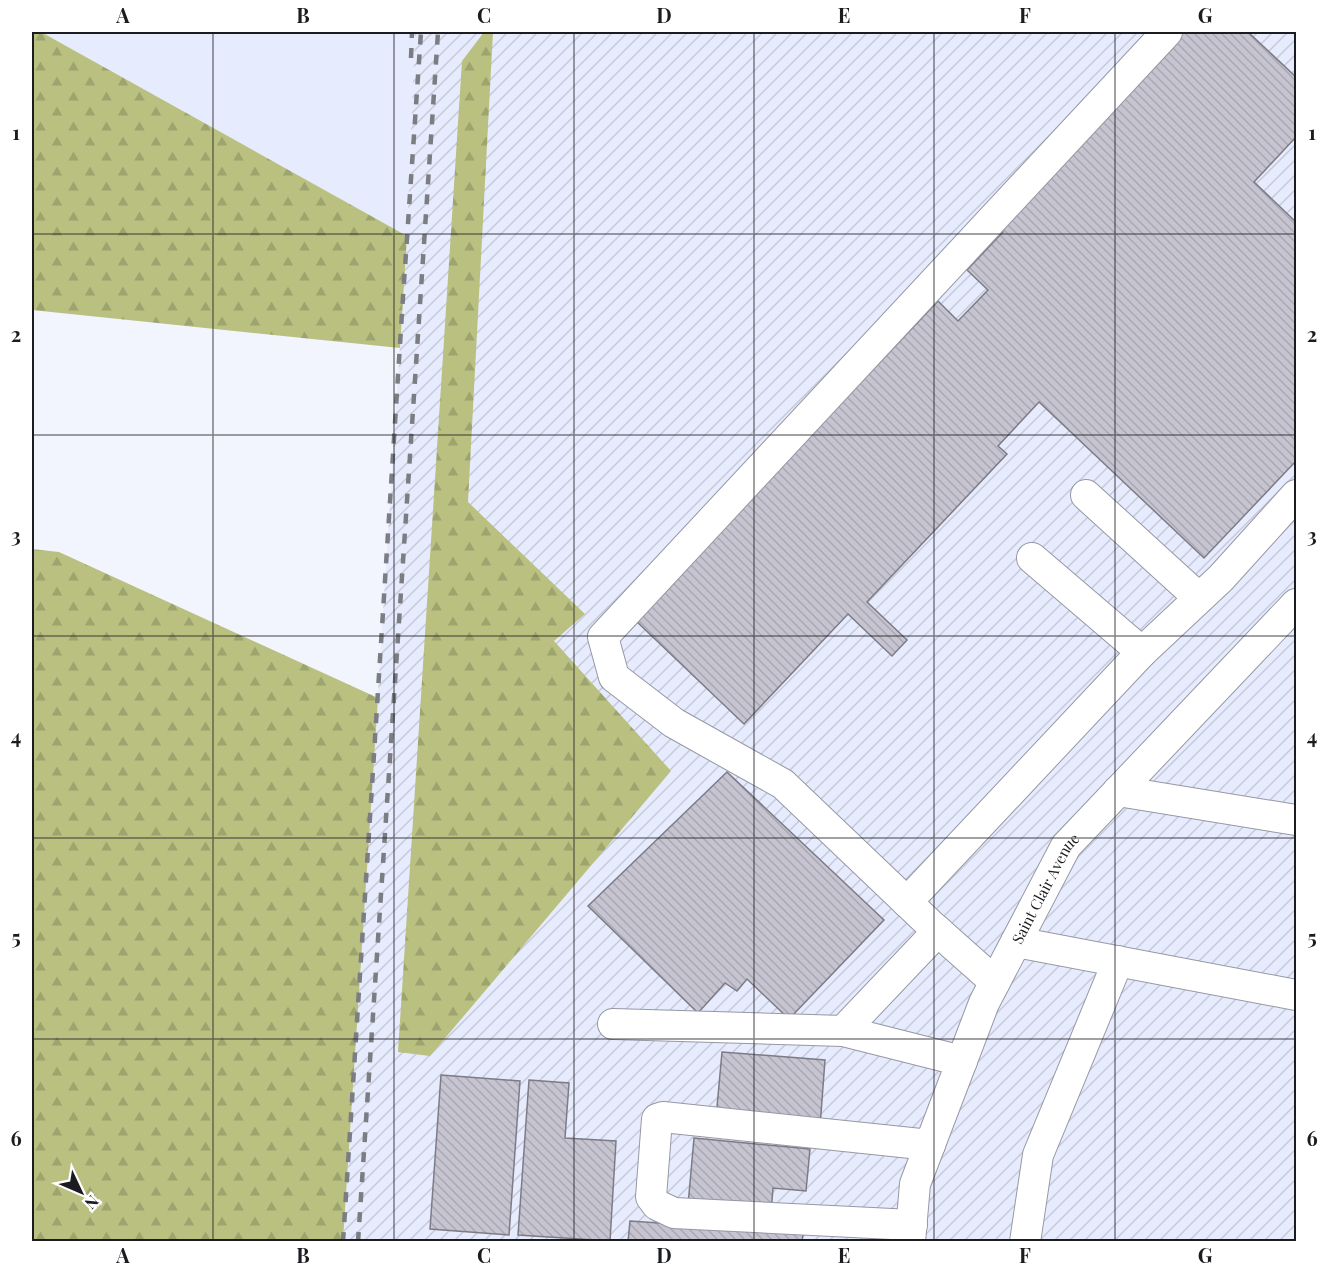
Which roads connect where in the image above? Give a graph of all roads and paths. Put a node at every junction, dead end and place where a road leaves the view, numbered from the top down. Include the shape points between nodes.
1 (1167, 32) edge
2 (1086, 495) dead end
3 (1296, 495) edge
4 (1032, 558) dead end
5 (1199, 598) junction
6 (1296, 604) edge
7 (1142, 652) junction
8 (1118, 790) junction
9 (1296, 820) edge
10 (907, 902) junction
11 (938, 931) junction
12 (1016, 942) junction
13 (1118, 961) junction
14 (995, 982) junction
15 (1296, 996) edge
16 (613, 1024) dead end
17 (843, 1030) junction
18 (962, 1061) junction
19 (930, 1145) junction
20 (842, 1231) edge
21 (911, 1233) edge
22 (1025, 1242) edge

1 - 10 street via 603,637 614,677 674,723 783,784
2 - 5 street
3 - 5 street
4 - 7 street
5 - 7 street
6 - 8 street, Saint Clair Avenue
7 - 10 street
8 - 9 street
8 - 12 street, Saint Clair Avenue via 1066,846
10 - 11 street
11 - 14 street
11 - 17 street
12 - 13 street
12 - 14 street, Saint Clair Avenue
13 - 15 street
13 - 22 street via 1038,1155
14 - 18 street, Saint Clair Avenue
16 - 17 street
17 - 18 street
18 - 19 street, Saint Clair Avenue
19 - 20 street via 657,1119 651,1197 657,1205 674,1213
19 - 21 street, Saint Clair Avenue via 915,1184
20 - 21 street

